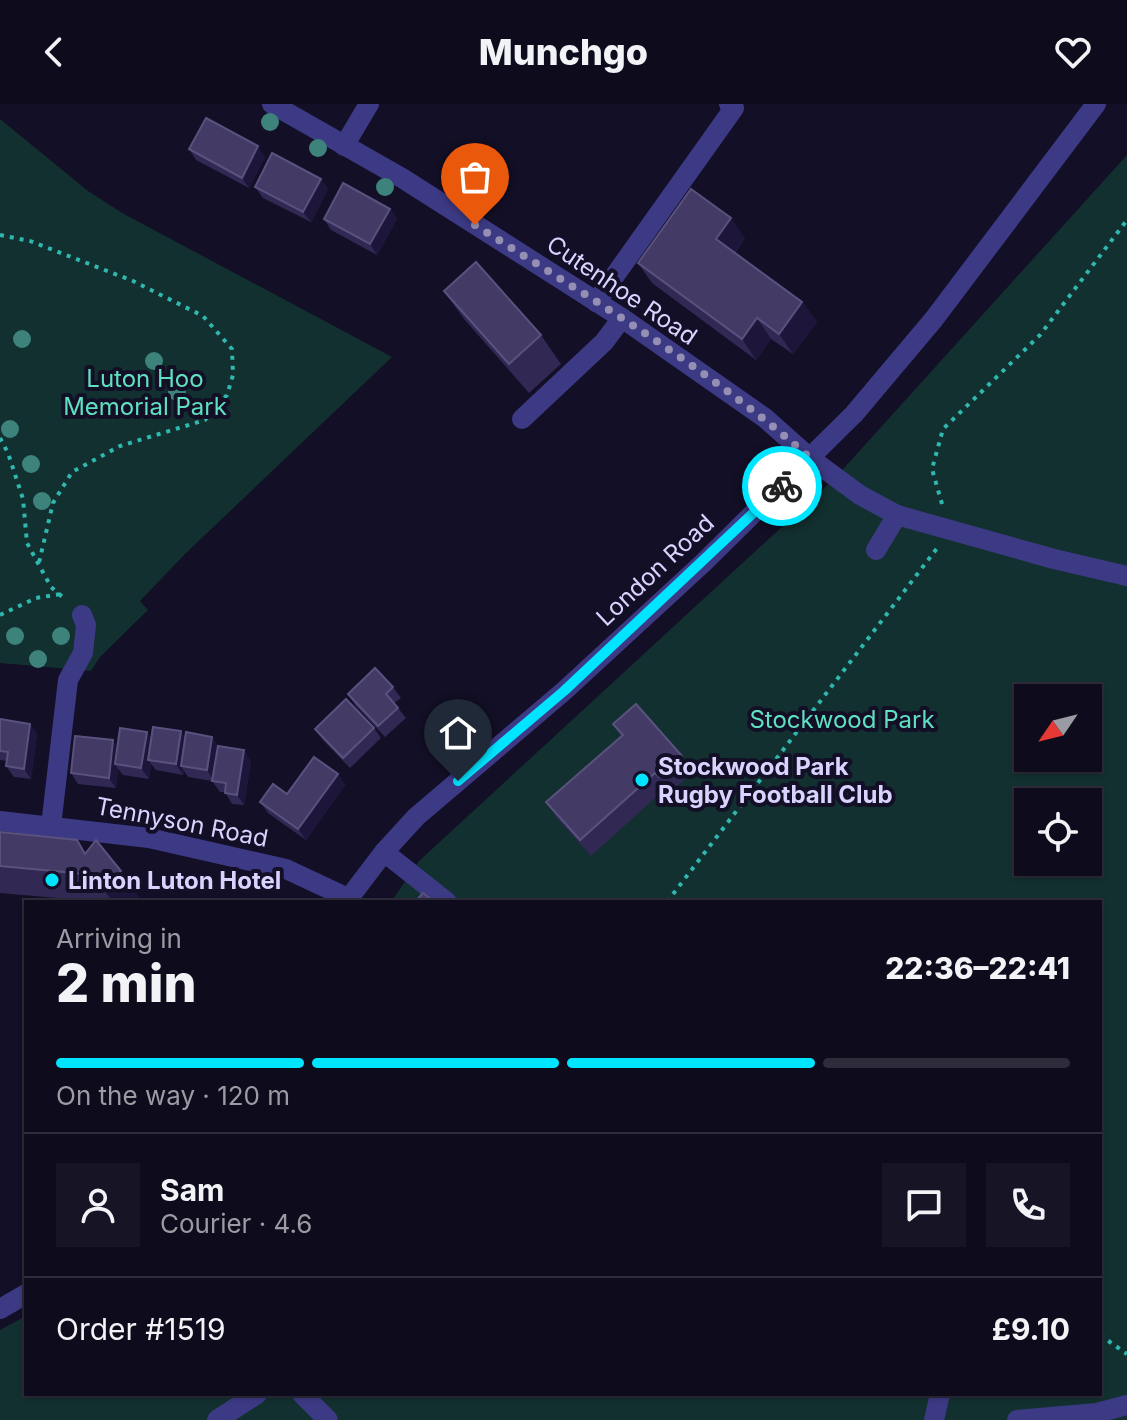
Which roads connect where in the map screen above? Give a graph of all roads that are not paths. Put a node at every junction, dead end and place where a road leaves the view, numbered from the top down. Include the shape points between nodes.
1 (272, 104) edge
2 (369, 104) edge
3 (729, 104) edge
4 (1096, 104) edge
5 (344, 146) junction
6 (596, 302) junction
7 (622, 318) junction
8 (522, 419) dead end
9 (811, 459) junction
10 (897, 515) junction
11 (876, 550) dead end
12 (1127, 576) edge
13 (82, 615) road end
14 (0, 821) edge
15 (51, 826) junction
16 (384, 852) junction
17 (347, 900) edge
18 (444, 900) edge
19 (24, 1295) edge
20 (0, 1309) edge
21 (254, 1396) edge
22 (304, 1396) edge
23 (940, 1396) edge
24 (1127, 1405) edge
25 (217, 1420) edge
26 (328, 1420) edge
27 (934, 1420) edge
28 (1017, 1420) edge

1 - 5 street, Cutenhoe Road
2 - 5 street
3 - 6 street via 734,108
4 - 9 street, London Road via 934,319
5 - 6 street, Cutenhoe Road
6 - 7 street, Cutenhoe Road
7 - 8 street via 604,342
7 - 9 street, Cutenhoe Road via 765,418
9 - 10 street, Cutenhoe Road
9 - 16 street, London Road via 564,691 416,817
10 - 11 street
10 - 12 street, Cutenhoe Road
13 - 15 street via 83,653 68,680
14 - 15 street, Tennyson Road
15 - 17 street, Tennyson Road via 149,838 286,869
16 - 17 street, London Road
16 - 18 street
19 - 20 street
21 - 25 street
22 - 26 street
23 - 27 street
24 - 28 street

